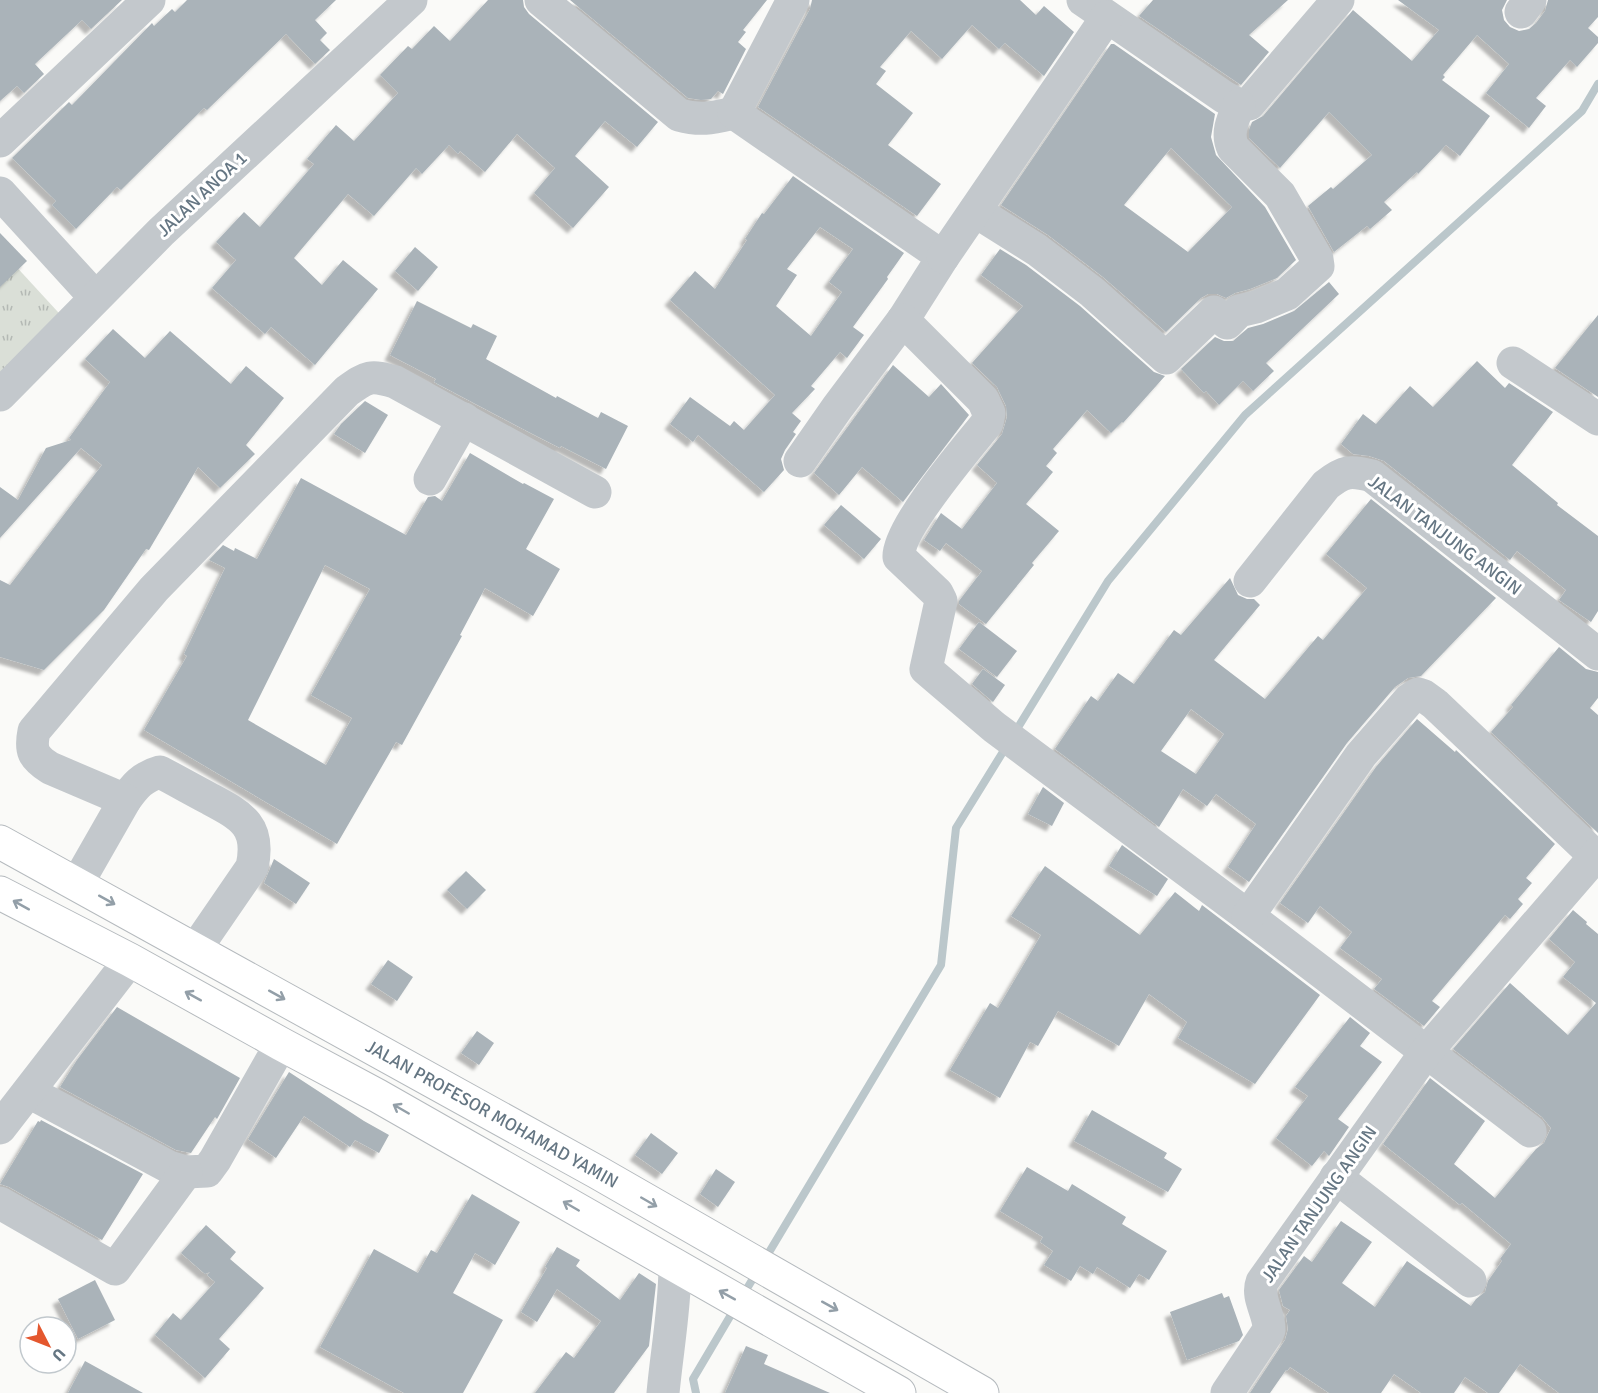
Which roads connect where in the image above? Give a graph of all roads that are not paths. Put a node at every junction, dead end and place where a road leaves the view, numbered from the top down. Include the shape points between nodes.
1 (149, 0) edge
2 (411, 0) edge
3 (541, 0) edge
4 (793, 0) edge
5 (1338, 0) edge
6 (1095, 8) edge
7 (1239, 105) junction
8 (734, 113) junction
9 (0, 141) edge
10 (0, 193) edge
11 (975, 211) junction
12 (943, 257) junction
13 (95, 297) junction
14 (903, 320) junction
15 (1513, 363) dead end
16 (0, 395) edge
17 (464, 419) junction
18 (1598, 419) edge
19 (800, 461) dead end
20 (430, 479) dead end
21 (595, 492) dead end
22 (1250, 581) dead end
23 (1598, 654) edge
24 (125, 801) junction
25 (0, 842) edge
26 (1597, 855) edge
27 (77, 884) junction
28 (0, 893) edge
29 (1248, 916) junction
30 (195, 950) junction
31 (130, 960) junction
32 (281, 1044) junction
33 (1426, 1052) junction
34 (29, 1092) junction
35 (0, 1128) edge
36 (1530, 1131) dead end
37 (186, 1172) junction
38 (1336, 1177) junction
39 (0, 1203) edge
40 (685, 1271) junction
41 (1470, 1281) dead end
42 (663, 1393) edge
43 (899, 1393) edge
44 (981, 1393) edge
45 (1227, 1393) edge

1 - 9 street
2 - 13 street, JALAN ANOA 1
3 - 8 street via 679,115 696,120
4 - 8 street
5 - 7 street via 1249,104
6 - 7 street
6 - 11 street
7 - 11 street via 1229,141 1280,195 1318,266 1287,294 1239,311 1227,322 1214,312 1166,358 1092,292 1037,250
8 - 12 street
10 - 13 street
11 - 12 street
12 - 14 street
13 - 16 street, JALAN ANOA 1
14 - 19 street
14 - 29 street via 983,400 989,413 987,423 929,498 898,549 899,557 939,596 942,604 926,669 994,727
15 - 18 street
17 - 20 street
17 - 21 street
17 - 24 street via 395,382 364,378 154,589 34,731 32,743 33,752 50,768
22 - 23 street, JALAN TANJUNG ANGIN via 1326,485 1341,474 1356,471 1372,476
24 - 27 street
24 - 30 street via 138,782 160,772 239,815 249,828 254,839 252,867
25 - 27 main road, JALAN PROFESOR MOHAMAD YAMIN
26 - 29 street via 1435,704 1419,694 1408,700 1361,755
26 - 33 street, JALAN TANJUNG ANGIN
27 -> 30 main road, JALAN PROFESOR MOHAMAD YAMIN
31 -> 28 main road
29 - 33 street
30 -> 44 main road, JALAN PROFESOR MOHAMAD YAMIN via 597,1172
32 -> 31 main road
31 - 34 street
32 - 37 street via 207,1171
40 -> 32 main road
33 - 36 street
33 - 38 street, JALAN TANJUNG ANGIN
34 - 35 street
34 - 37 street
37 - 39 street via 115,1269
38 - 41 street
38 - 45 street, JALAN TANJUNG ANGIN via 1262,1282 1261,1298 1269,1330
40 - 42 street via 675,1293
43 -> 40 main road

